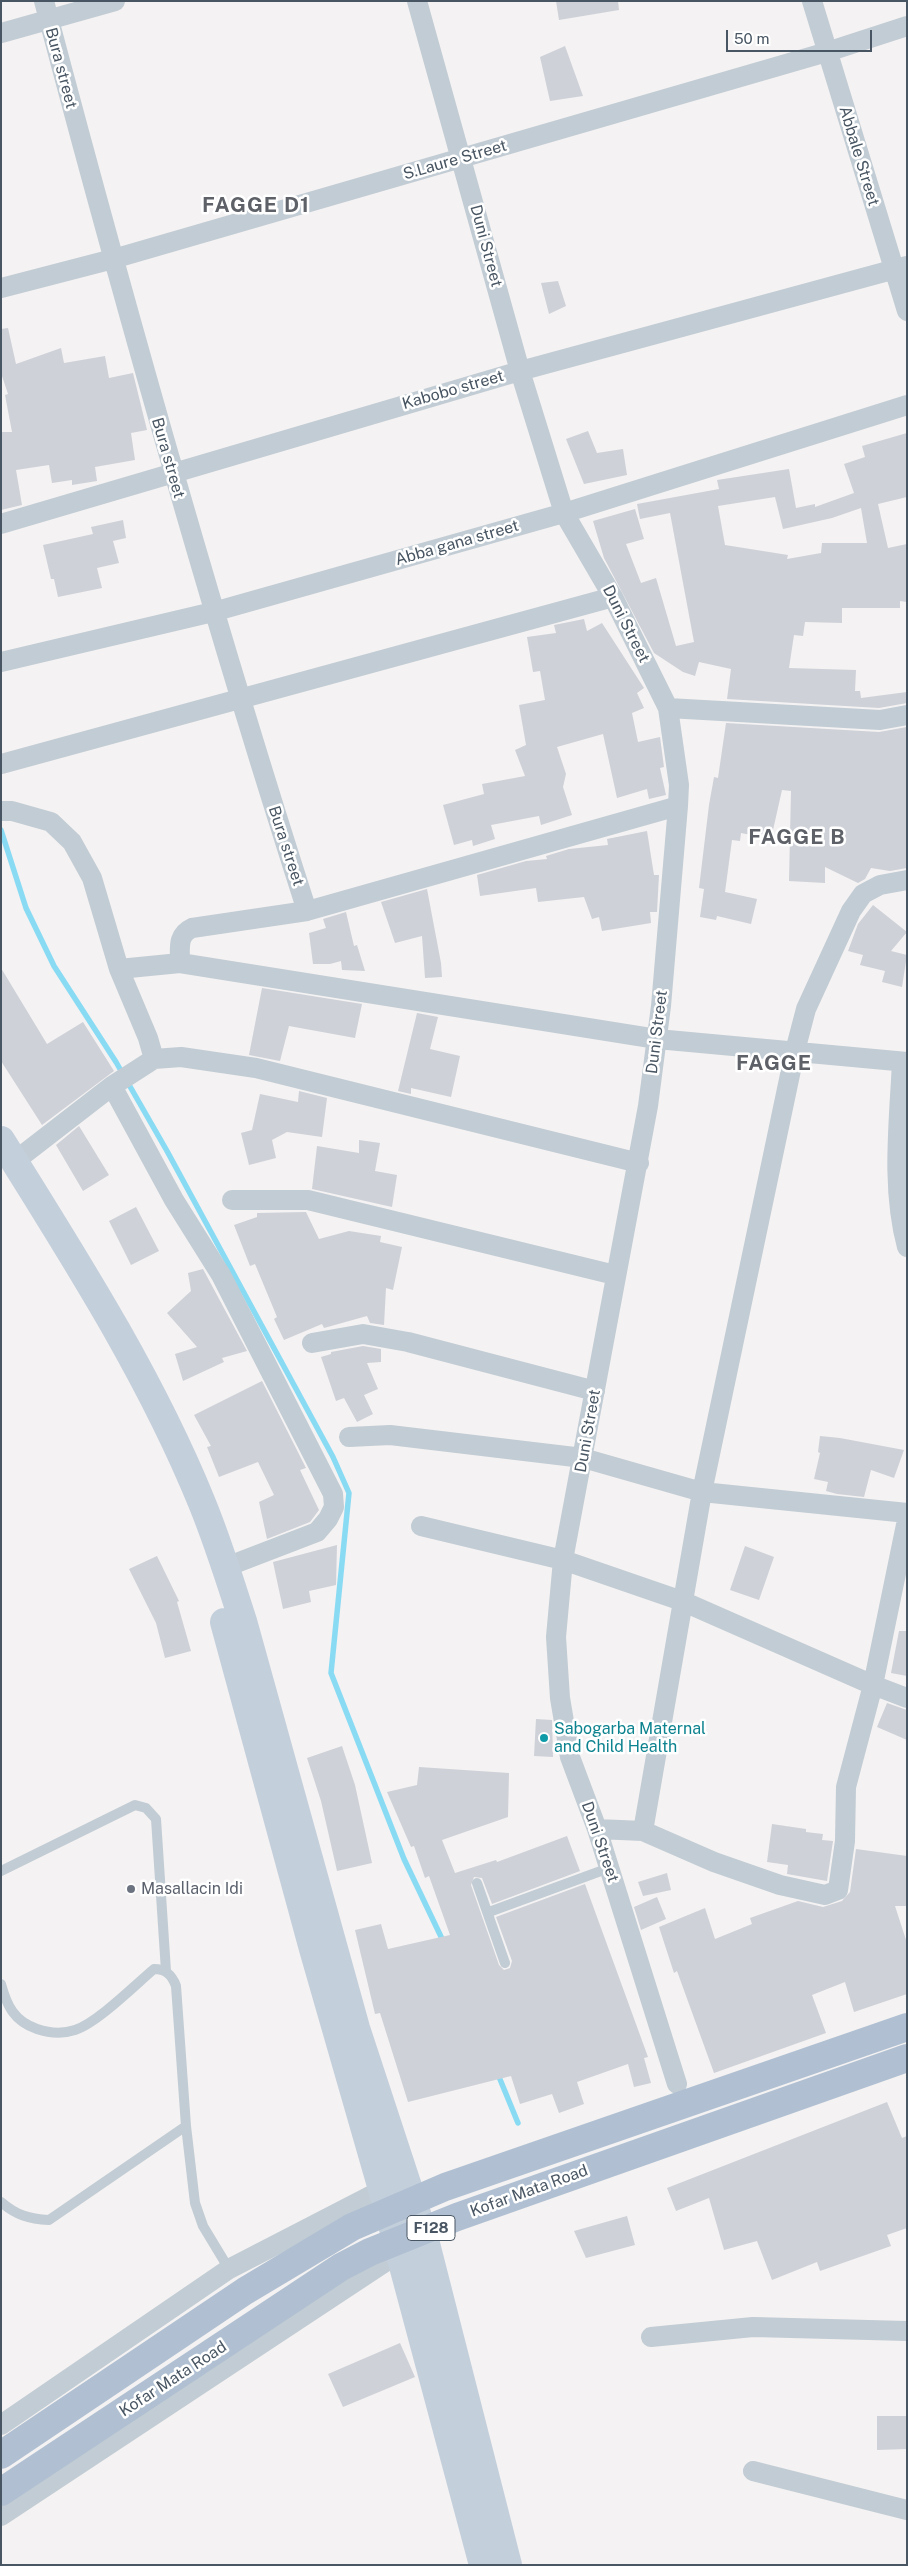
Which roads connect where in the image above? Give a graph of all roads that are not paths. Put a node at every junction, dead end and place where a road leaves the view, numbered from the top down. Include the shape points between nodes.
1 (115, 1) edge
2 (417, 1) edge
3 (812, 1) edge
4 (46, 11) edge
5 (907, 26) edge
6 (1, 34) edge
7 (827, 52) junction
8 (462, 157) junction
9 (113, 259) junction
10 (901, 268) edge
11 (1, 288) edge
12 (907, 311) edge
13 (520, 371) junction
14 (907, 405) edge
15 (172, 472) junction
16 (564, 513) junction
17 (1, 524) edge
18 (613, 597) junction
19 (213, 612) junction
20 (1, 662) edge
21 (239, 699) junction
22 (668, 708) junction
23 (907, 715) edge
24 (1, 764) edge
25 (678, 806) junction
26 (7, 811) edge
27 (907, 880) edge
28 (307, 911) junction
29 (180, 963) junction
30 (119, 969) junction
31 (657, 1039) junction
32 (795, 1051) junction
33 (154, 1059) junction
34 (905, 1062) edge
35 (112, 1086) junction
36 (6, 1157) edge
37 (639, 1163) junction
38 (232, 1200) dead end
39 (907, 1247) edge
40 (615, 1275) junction
41 (312, 1343) dead end
42 (595, 1391) junction
43 (350, 1437) dead end
44 (583, 1458) junction
45 (702, 1492) junction
46 (907, 1513) edge
47 (907, 1520) edge
48 (421, 1526) dead end
49 (563, 1560) junction
50 (226, 1567) junction
51 (682, 1600) junction
52 (873, 1685) junction
53 (907, 1698) edge
54 (597, 1829) junction
55 (643, 1831) junction
56 (609, 1868) junction
57 (1, 1871) edge
58 (477, 1883) dead end
59 (489, 1912) junction
60 (505, 1963) dead end
61 (166, 1971) junction
62 (1, 1984) edge
63 (907, 2027) edge
64 (907, 2058) edge
65 (907, 2069) edge
66 (677, 2084) dead end
67 (186, 2126) junction
68 (394, 2186) junction
69 (1, 2202) edge
70 (426, 2242) junction
71 (399, 2253) junction
72 (229, 2269) junction
73 (907, 2331) edge
74 (651, 2337) dead end
75 (1, 2425) edge
76 (1, 2455) edge
77 (753, 2471) dead end
78 (1, 2492) edge
79 (907, 2510) edge
80 (1, 2516) edge
81 (483, 2565) edge
82 (508, 2565) edge

1 - 4 street
2 - 8 street, Duni Street
3 - 7 street, Abbale Street
4 - 6 street
4 - 9 street, Bura street
5 - 7 street, S.Laure Street
7 - 8 street, S.Laure Street
7 - 10 street, Abbale Street
8 - 9 street, S.Laure Street
8 - 13 street, Duni Street
9 - 11 street, S.Laure Street
9 - 15 street, Bura street
10 - 12 street, Abbale Street
10 - 13 street, Kabobo street
13 - 15 street, Kabobo street
13 - 16 street, Duni Street
14 - 16 street, Abba gana street
15 - 17 street, Kabobo street
15 - 19 street, Bura street
16 - 18 street, Duni Street
16 - 19 street, Abba gana street
18 - 21 street
18 - 22 street, Duni Street
19 - 20 street, Abba gana street
19 - 21 street, Bura street
21 - 24 street
21 - 28 street, Bura street
22 - 23 street via 880,720
22 - 25 street, Duni Street via 679,785
25 - 28 street
25 - 31 street, Duni Street
26 - 30 street via 51,822 72,842 92,878
27 - 32 street via 880,885 863,894 851,911 806,1009
28 - 29 street via 192,928 180,937
29 - 30 street
29 - 31 street
30 - 33 street
31 - 32 street
31 - 37 street, Duni Street
32 - 34 street
32 - 45 street
33 - 35 street
33 - 37 street via 181,1057 256,1068
34 - 39 street via 898,1177 901,1225
35 - 36 street
35 - 50 street via 174,1200 221,1275 333,1494 334,1507 317,1532
36 - 50 main road via 87,1280 152,1396 202,1502
36 - 68 main road via 109,1347 198,1537 313,1949
37 - 40 street, Duni Street
38 - 40 street via 308,1200
40 - 42 street, Duni Street
41 - 42 street via 363,1334 408,1342
42 - 44 street, Duni Street
43 - 44 street via 390,1435
44 - 45 street
44 - 49 street, Duni Street
45 - 46 street
45 - 51 street
47 - 52 street
48 - 49 street
49 - 51 street
49 - 54 street, Duni Street via 556,1637 560,1698 570,1757
50 - 68 main road via 350,2010
51 - 52 street
51 - 55 street
52 - 53 street
52 - 55 street via 846,1787 845,1841 838,1890 825,1895 780,1885 714,1862
54 - 55 street
54 - 56 street, Duni Street
56 - 59 lane
56 - 66 street, Duni Street
57 - 61 lane via 135,1805 146,1808 156,1818
58 - 59 lane
59 - 60 lane
61 - 62 lane via 154,1969 92,2020 76,2030 63,2032 47,2032 16,2018
61 - 67 lane via 176,1986
63 - 76 main road, Kofar Mata Road / F128, bridge via 445,2187 352,2228 245,2291
64 - 78 main road, Kofar Mata Road / F128, bridge via 466,2214 370,2252 333,2273
65 - 70 street via 720,2139
67 - 69 lane via 49,2220 29,2218
67 - 72 lane via 198,2214
68 - 70 main road
68 - 71 main road
68 - 72 street
70 - 71 street
70 - 82 main road
71 - 80 street
71 - 81 main road
72 - 75 street
73 - 74 street via 753,2327
77 - 79 street

